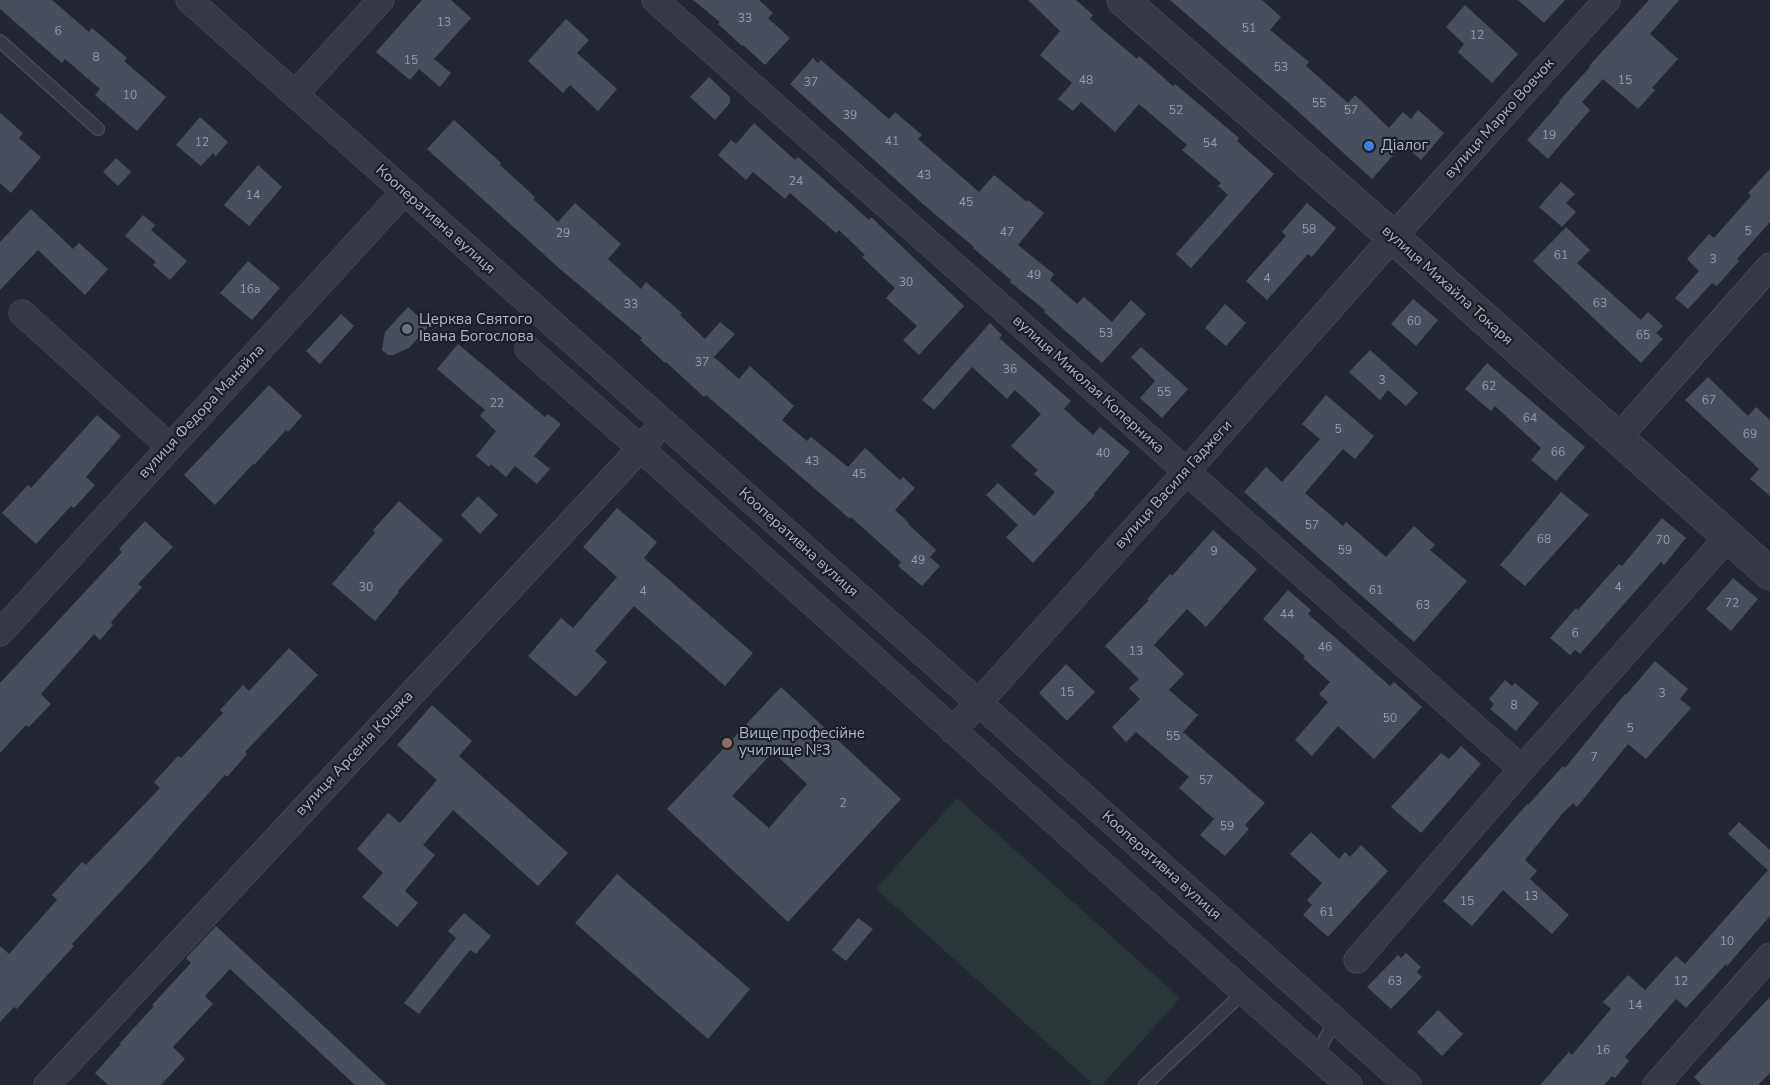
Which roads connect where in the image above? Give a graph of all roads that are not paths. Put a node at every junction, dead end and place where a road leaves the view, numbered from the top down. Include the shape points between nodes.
1 (189, 0) edge
2 (381, 0) edge
3 (655, 0) edge
4 (1123, 0) edge
5 (1607, 0) edge
6 (0, 41) edge
7 (295, 94) junction
8 (98, 129) dead end
9 (404, 192) junction
10 (1393, 237) junction
11 (1770, 266) edge
12 (22, 313) dead end
13 (528, 349) dead end
14 (663, 423) junction
15 (1617, 438) junction
16 (170, 447) junction
17 (640, 448) junction
18 (1186, 472) junction
19 (1728, 537) junction
20 (1770, 574) edge
21 (0, 633) edge
22 (977, 702) junction
23 (953, 731) junction
24 (1522, 769) junction
25 (1770, 956) edge
26 (1357, 960) dead end
27 (1244, 992) junction
28 (1335, 1020) junction
29 (1316, 1056) junction
30 (47, 1085) edge
31 (1145, 1085) edge
32 (1349, 1085) edge
33 (1408, 1085) edge
34 (1656, 1085) edge

1 - 7 street, Кооперативна вулиця
2 - 7 street
3 - 18 street, вулиця Миколая Коперника
4 - 10 street, вулиця Михайла Токаря
5 - 10 street, вулиця Марко Вовчок
6 - 8 lane
7 - 9 street, Кооперативна вулиця
9 - 14 street, Кооперативна вулиця
9 - 16 street, вулиця Федора Манайла
10 - 15 street, вулиця Михайла Токаря
10 - 18 street, вулиця Василя Гаджеги
11 - 15 street
12 - 16 street
13 - 17 street
14 - 17 street, вулиця Арсенія Коцака
14 - 22 street, Кооперативна вулиця
15 - 19 street, вулиця Михайла Токаря
16 - 21 street, вулиця Федора Манайла
17 - 23 street
17 - 30 street, вулиця Арсенія Коцака
18 - 22 street, вулиця Василя Гаджеги
18 - 24 street, вулиця Миколая Коперника
19 - 20 street, вулиця Михайла Токаря
19 - 24 street
22 - 23 street, вулиця Василя Гаджеги
22 - 28 street, Кооперативна вулиця
23 - 27 street
24 - 26 street
25 - 34 street
27 - 29 street
27 - 31 lane
28 - 29 lane
28 - 33 street, Кооперативна вулиця
29 - 32 street

